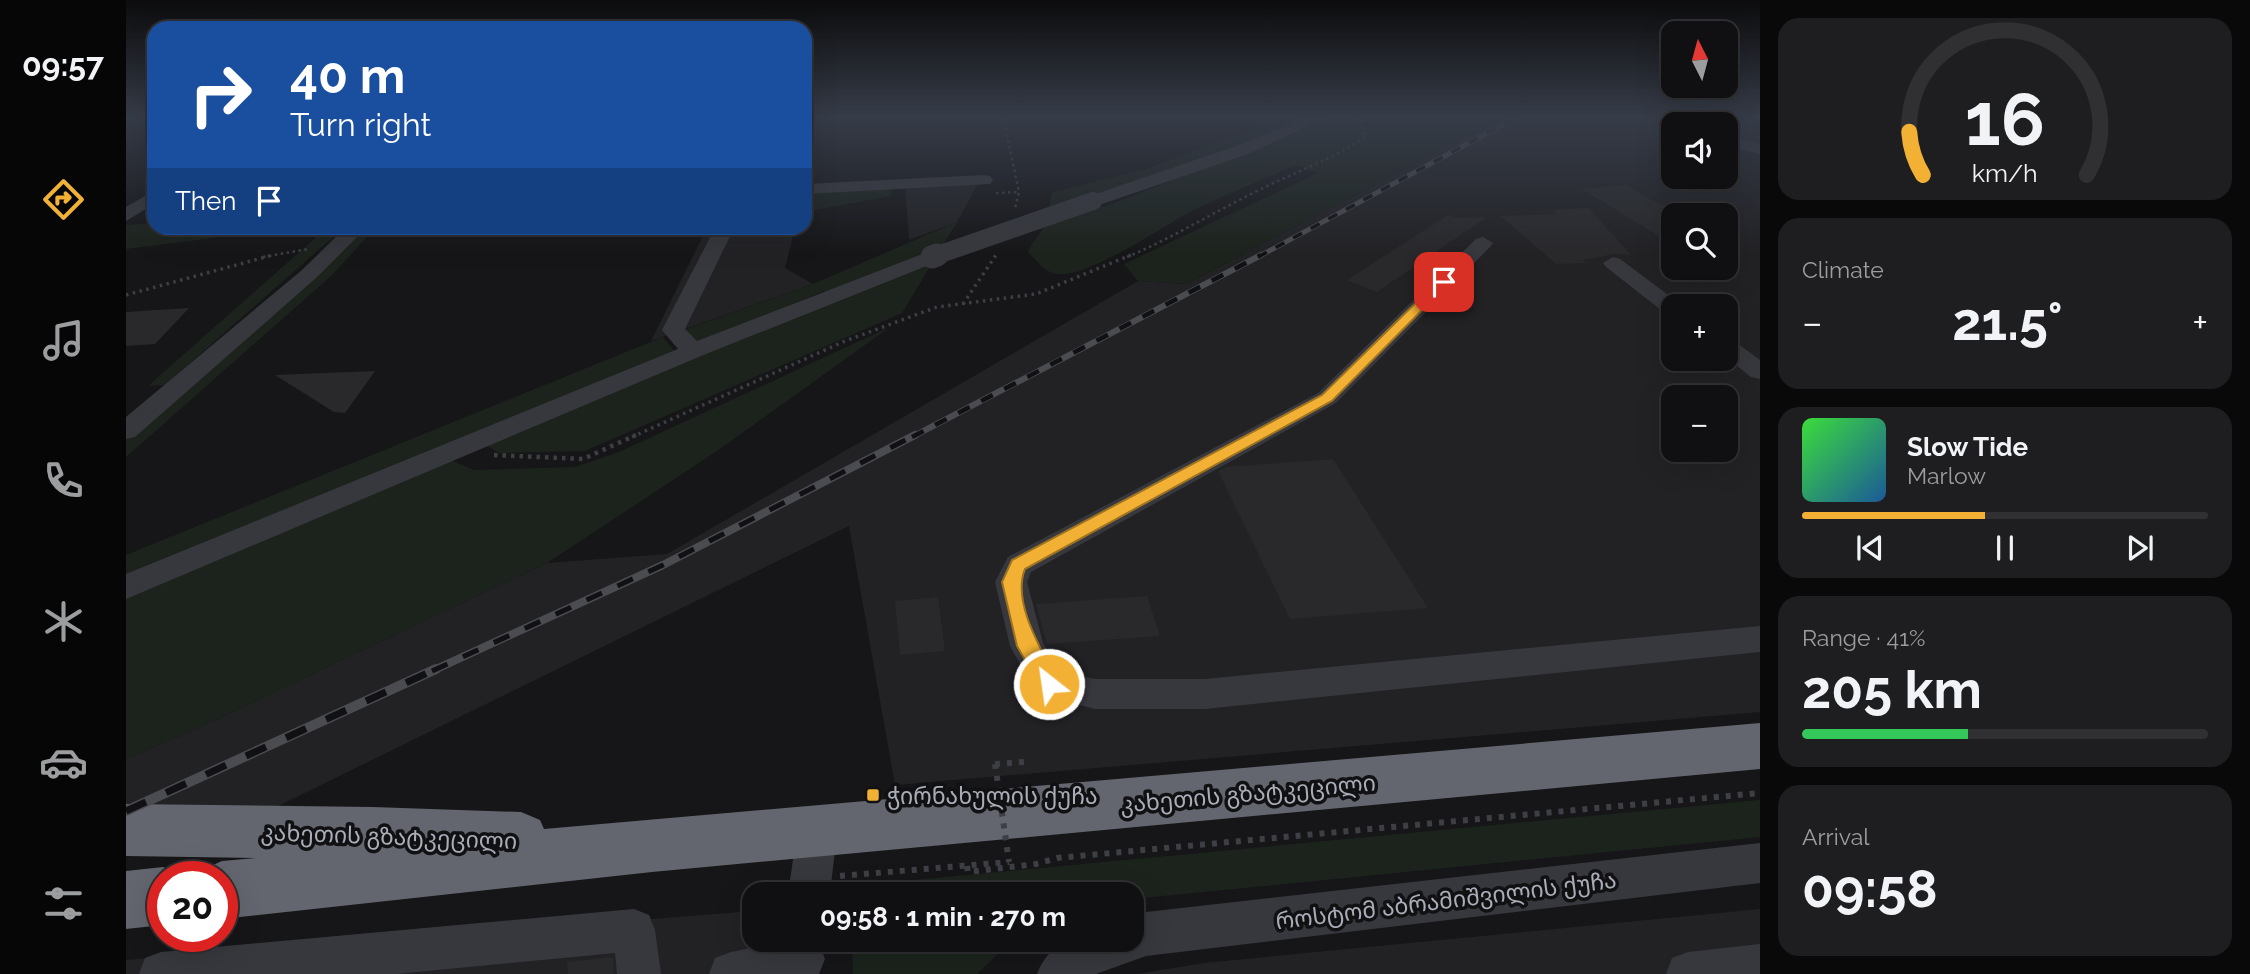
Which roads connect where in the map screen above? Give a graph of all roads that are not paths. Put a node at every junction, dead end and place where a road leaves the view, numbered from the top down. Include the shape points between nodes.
1 (1203, 163) edge
2 (984, 180) dead end
3 (812, 189) edge
4 (147, 201) edge
5 (126, 215) edge
6 (147, 223) edge
7 (126, 225) edge
8 (720, 235) edge
9 (348, 236) edge
10 (1483, 243) dead end
11 (1613, 263) dead end
12 (1661, 299) edge
13 (693, 351) junction
14 (1738, 355) edge
15 (1760, 372) edge
16 (164, 398) junction
17 (126, 400) edge
18 (126, 431) edge
19 (126, 587) edge
20 (1760, 639) edge
21 (1760, 746) edge
22 (126, 830) edge
23 (652, 845) junction
24 (1760, 863) edge
25 (813, 868) edge
26 (238, 888) edge
27 (147, 898) edge
28 (126, 900) edge
29 (1144, 935) edge
30 (1096, 952) edge
31 (803, 958) edge
32 (1760, 966) edge
33 (161, 974) edge
34 (639, 974) edge
35 (731, 974) edge
36 (1059, 974) edge
37 (1688, 974) edge

1 - 13 street, bridge via 932,257
2 - 3 street
4 - 5 street
6 - 7 street
8 - 13 street via 673,330
9 - 16 street
10 - 20 street via 1327,398 1018,565 1011,582 1027,646 1049,684 1095,694 1205,694
11 - 12 street
13 - 19 street
14 - 15 street
16 - 17 street
16 - 18 street
21 - 25 highway, კახეთის გზატკეცილი
22 - 23 highway, კახეთის გზატკეცილი via 373,833
23 - 25 highway, კახეთის გზატკეცილი
23 - 26 highway, კახეთის გზატკეცილი
24 - 29 street, როსტომ აბრამიშვილის ქუჩა
27 - 28 highway
30 - 36 street, როსტომ აბრამიშვილის ქუჩა via 1074,960
31 - 35 street
32 - 37 street
33 - 34 street via 634,930

